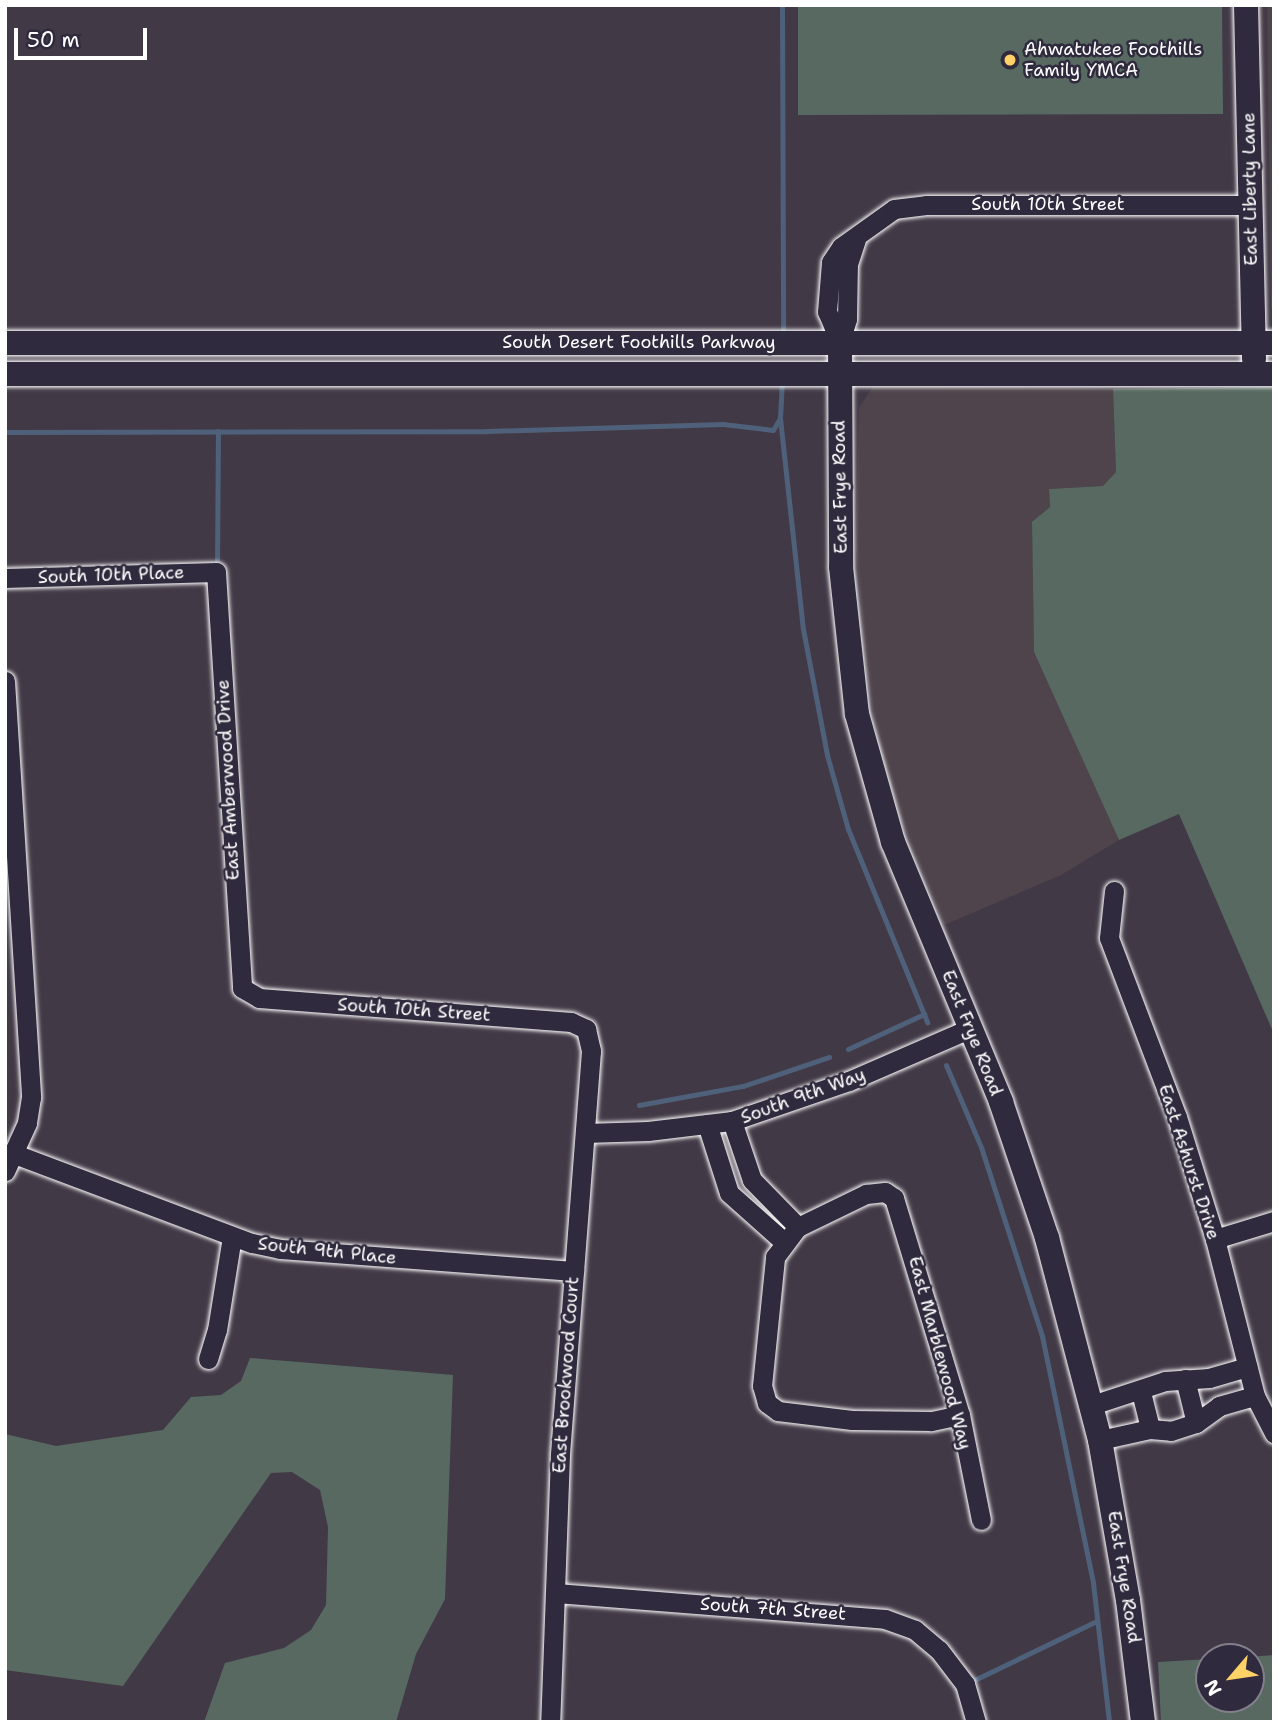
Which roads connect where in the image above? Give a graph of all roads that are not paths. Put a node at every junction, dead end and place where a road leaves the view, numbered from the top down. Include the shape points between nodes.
1 (1247, 5) edge
2 (1250, 205) junction
3 (856, 239) joint
4 (316, 342) junction
5 (840, 342) junction
6 (5, 343) edge
7 (1264, 343) edge
8 (840, 373) junction
9 (5, 374) edge
10 (317, 374) junction
11 (1264, 374) edge
12 (216, 572) joint
13 (5, 578) edge
14 (5, 681) edge
15 (1114, 891) dead end
16 (242, 988) joint
17 (5, 1008) edge
18 (25, 1009) junction
19 (971, 1028) junction
20 (586, 1029) joint
21 (732, 1121) junction
22 (707, 1124) junction
23 (585, 1133) junction
24 (9, 1162) edge
25 (1274, 1222) edge
26 (798, 1227) junction
27 (232, 1236) junction
28 (1215, 1238) junction
29 (783, 1241) junction
30 (574, 1271) junction
31 (208, 1359) dead end
32 (1247, 1367) junction
33 (1185, 1379) junction
34 (1141, 1392) junction
35 (1255, 1396) junction
36 (1092, 1405) junction
37 (960, 1415) junction
38 (1196, 1423) junction
39 (1150, 1429) junction
40 (1274, 1433) edge
41 (1100, 1440) junction
42 (981, 1520) dead end
43 (556, 1593) junction
44 (550, 1722) edge
45 (976, 1722) edge
46 (1143, 1722) edge

1 - 2 street, East Liberty Lane
2 - 3 street, South 10th Street via 906,206 894,209
2 - 7 street, East Liberty Lane
3 - 5 street, East Frye Road via 837,277 848,319
4 - 5 street, South Desert Foothills Parkway
4 - 6 street, South Desert Foothills Parkway
4 - 10 street
5 - 7 street, South Desert Foothills Parkway
5 - 8 street, East Frye Road
7 - 11 street, East Liberty Lane
8 - 10 street, South Desert Foothills Parkway
8 - 11 street, South Desert Foothills Parkway
8 - 19 street, East Frye Road via 841,567 857,714 894,842
9 - 10 street, South Desert Foothills Parkway
12 - 13 street, South 10th Place
12 - 16 street, East Amberwood Drive
14 - 18 street
15 - 28 street, East Ashurst Drive via 1109,938 1177,1117
16 - 20 street, South 10th Street via 258,998 571,1022
17 - 18 street
18 - 24 street via 31,1097 27,1123
19 - 21 street, South 9th Way via 849,1082
19 - 36 street, East Frye Road via 1029,1179
20 - 23 street, East Brookwood Court via 591,1051
21 - 22 street, South 9th Way
21 - 26 street via 752,1180
22 - 23 street, South 9th Way
22 - 29 street via 729,1193
23 - 30 street, East Brookwood Court
24 - 27 street, South 9th Place
25 - 28 street
26 - 29 street
26 - 37 street, East Marblewood Way via 866,1194 885,1192 894,1198
27 - 30 street, South 9th Place via 320,1254
27 - 31 street
28 - 32 street, East Ashurst Drive
29 - 37 street via 775,1257 763,1373 767,1403 778,1411 852,1420 931,1420
30 - 43 street, East Brookwood Court
32 - 33 street
32 - 35 street, East Ashurst Drive
33 - 34 street via 1165,1381
33 - 38 street
34 - 36 street
34 - 39 street
35 - 38 street via 1219,1406
35 - 40 street, East Ashurst Drive
36 - 41 street, East Frye Road
37 - 42 street, East Marblewood Way
38 - 39 street via 1171,1431
39 - 41 street
41 - 46 street, East Frye Road via 1128,1600
43 - 44 street, East Brookwood Court
43 - 45 street, South 7th Street via 885,1619 915,1630 939,1650 965,1684

